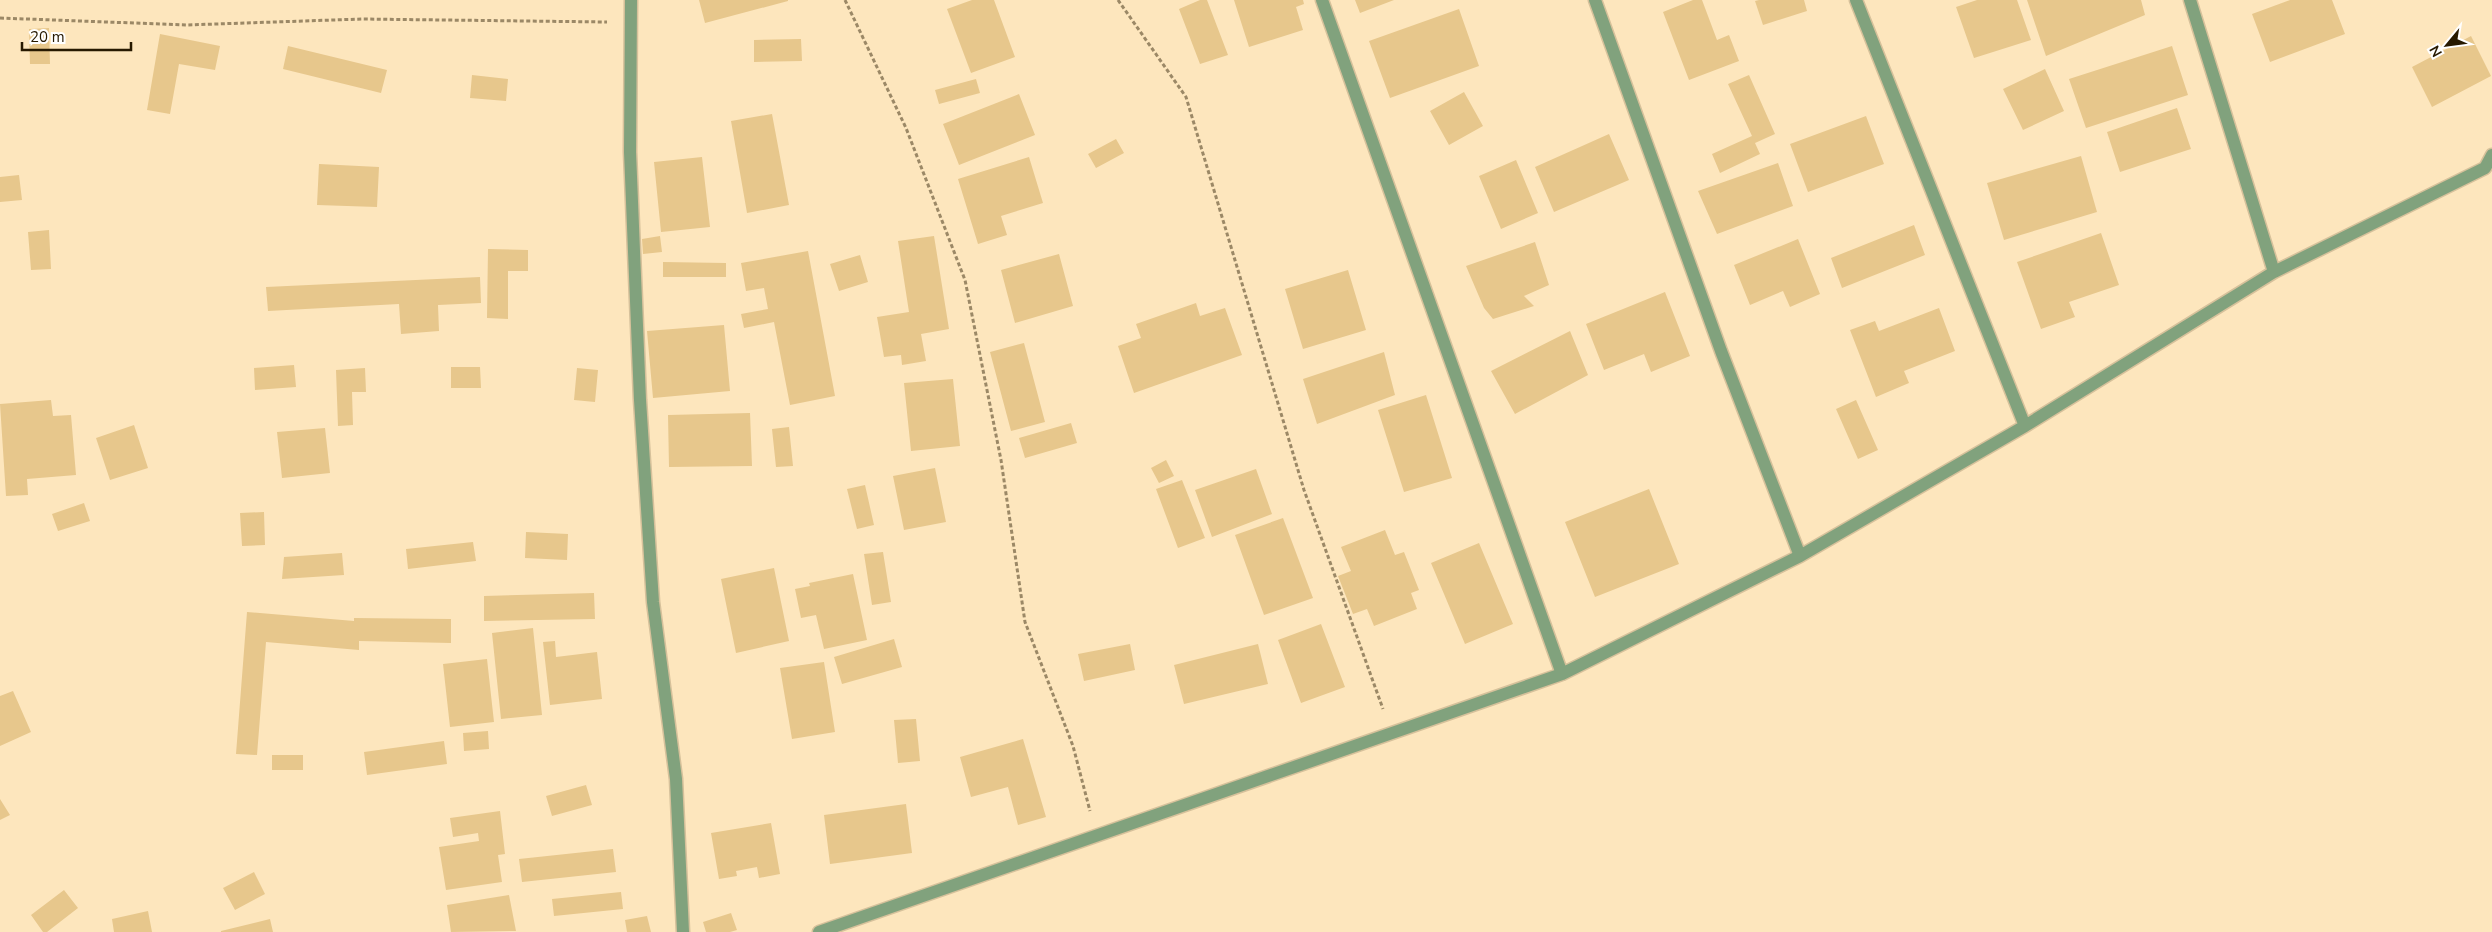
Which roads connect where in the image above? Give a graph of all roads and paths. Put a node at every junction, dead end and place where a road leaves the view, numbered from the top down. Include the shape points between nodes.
1 (631, 0) edge
2 (845, 0) edge
3 (1118, 0) edge
4 (1322, 0) edge
5 (1595, 0) edge
6 (1856, 0) edge
7 (2190, 0) edge
8 (0, 18) edge
9 (632, 22) junction
10 (2492, 155) edge
11 (2488, 168) edge
12 (2274, 272) junction
13 (2025, 426) junction
14 (1800, 556) junction
15 (1562, 674) junction
16 (1392, 733) junction
17 (1096, 835) junction
18 (683, 932) edge
19 (819, 932) edge

1 - 9 street
2 - 17 path via 906,128 965,280 1001,460 1025,622 1073,746
3 - 16 path via 1186,97 1304,490
4 - 15 street
5 - 14 street via 1694,277
6 - 13 street
7 - 12 street
8 - 9 path via 186,24 362,19
9 - 18 street via 630,152 640,400 653,602 676,779
10 - 11 street
11 - 12 street
12 - 13 street
13 - 14 street
14 - 15 street
15 - 16 street
16 - 17 street
17 - 19 street

